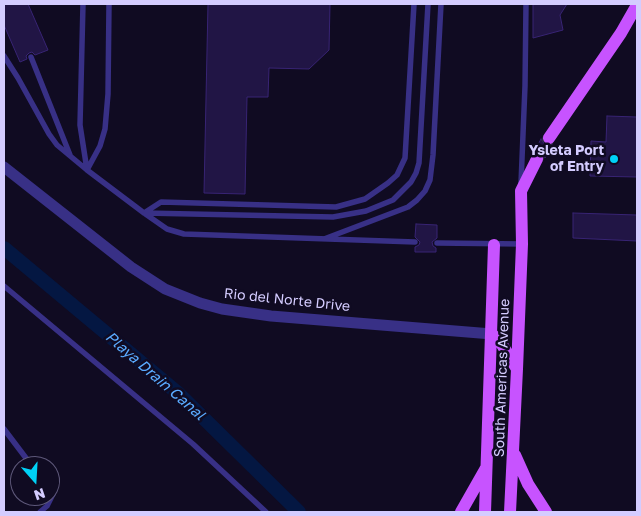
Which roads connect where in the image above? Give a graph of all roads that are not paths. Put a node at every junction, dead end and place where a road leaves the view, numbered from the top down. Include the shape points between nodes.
1 (83, 4) edge
2 (108, 4) edge
3 (414, 4) edge
4 (428, 4) edge
5 (441, 4) edge
6 (526, 4) edge
7 (637, 5) edge
8 (4, 56) edge
9 (31, 57) dead end
10 (549, 138) tunnel mouth
11 (70, 157) junction
12 (537, 159) tunnel mouth
13 (4, 167) edge
14 (87, 170) junction
15 (520, 190) junction
16 (144, 213) junction
17 (324, 239) junction
18 (415, 242) dead end
19 (437, 243) dead end
20 (522, 244) junction
21 (494, 245) junction
22 (4, 286) edge
23 (492, 334) junction
24 (518, 368) junction
25 (4, 429) edge
26 (514, 453) junction
27 (24, 456) edge
28 (488, 463) junction
29 (266, 512) edge
30 (461, 512) edge
31 (485, 512) edge
32 (510, 512) edge
33 (546, 512) edge

1 - 14 lane via 80,125
2 - 14 lane via 105,129
3 - 16 lane via 405,158 402,167 388,183 365,199 336,207 161,202
4 - 16 lane via 419,163 411,182 393,200 366,211 333,217
5 - 17 lane via 433,155 425,191 400,210
6 - 15 lane
7 - 10 main road
8 - 11 lane via 49,134
9 - 11 lane
11 - 14 lane
12 - 15 main road
13 - 23 street, Rio del Norte Drive via 131,267 166,289 200,303 270,316
14 - 16 lane
15 - 20 main road, South Americas Avenue
16 - 17 lane via 167,229 184,234
17 - 18 lane
19 - 21 lane
20 - 21 lane
20 - 24 main road, South Americas Avenue
21 - 23 main road, South Americas Avenue
22 - 29 lane via 193,444
23 - 24 main road
23 - 28 main road, South Americas Avenue
24 - 26 main road, South Americas Avenue
25 - 27 lane
26 - 32 main road, South Americas Avenue
26 - 33 main road
28 - 30 main road
28 - 31 main road, South Americas Avenue

